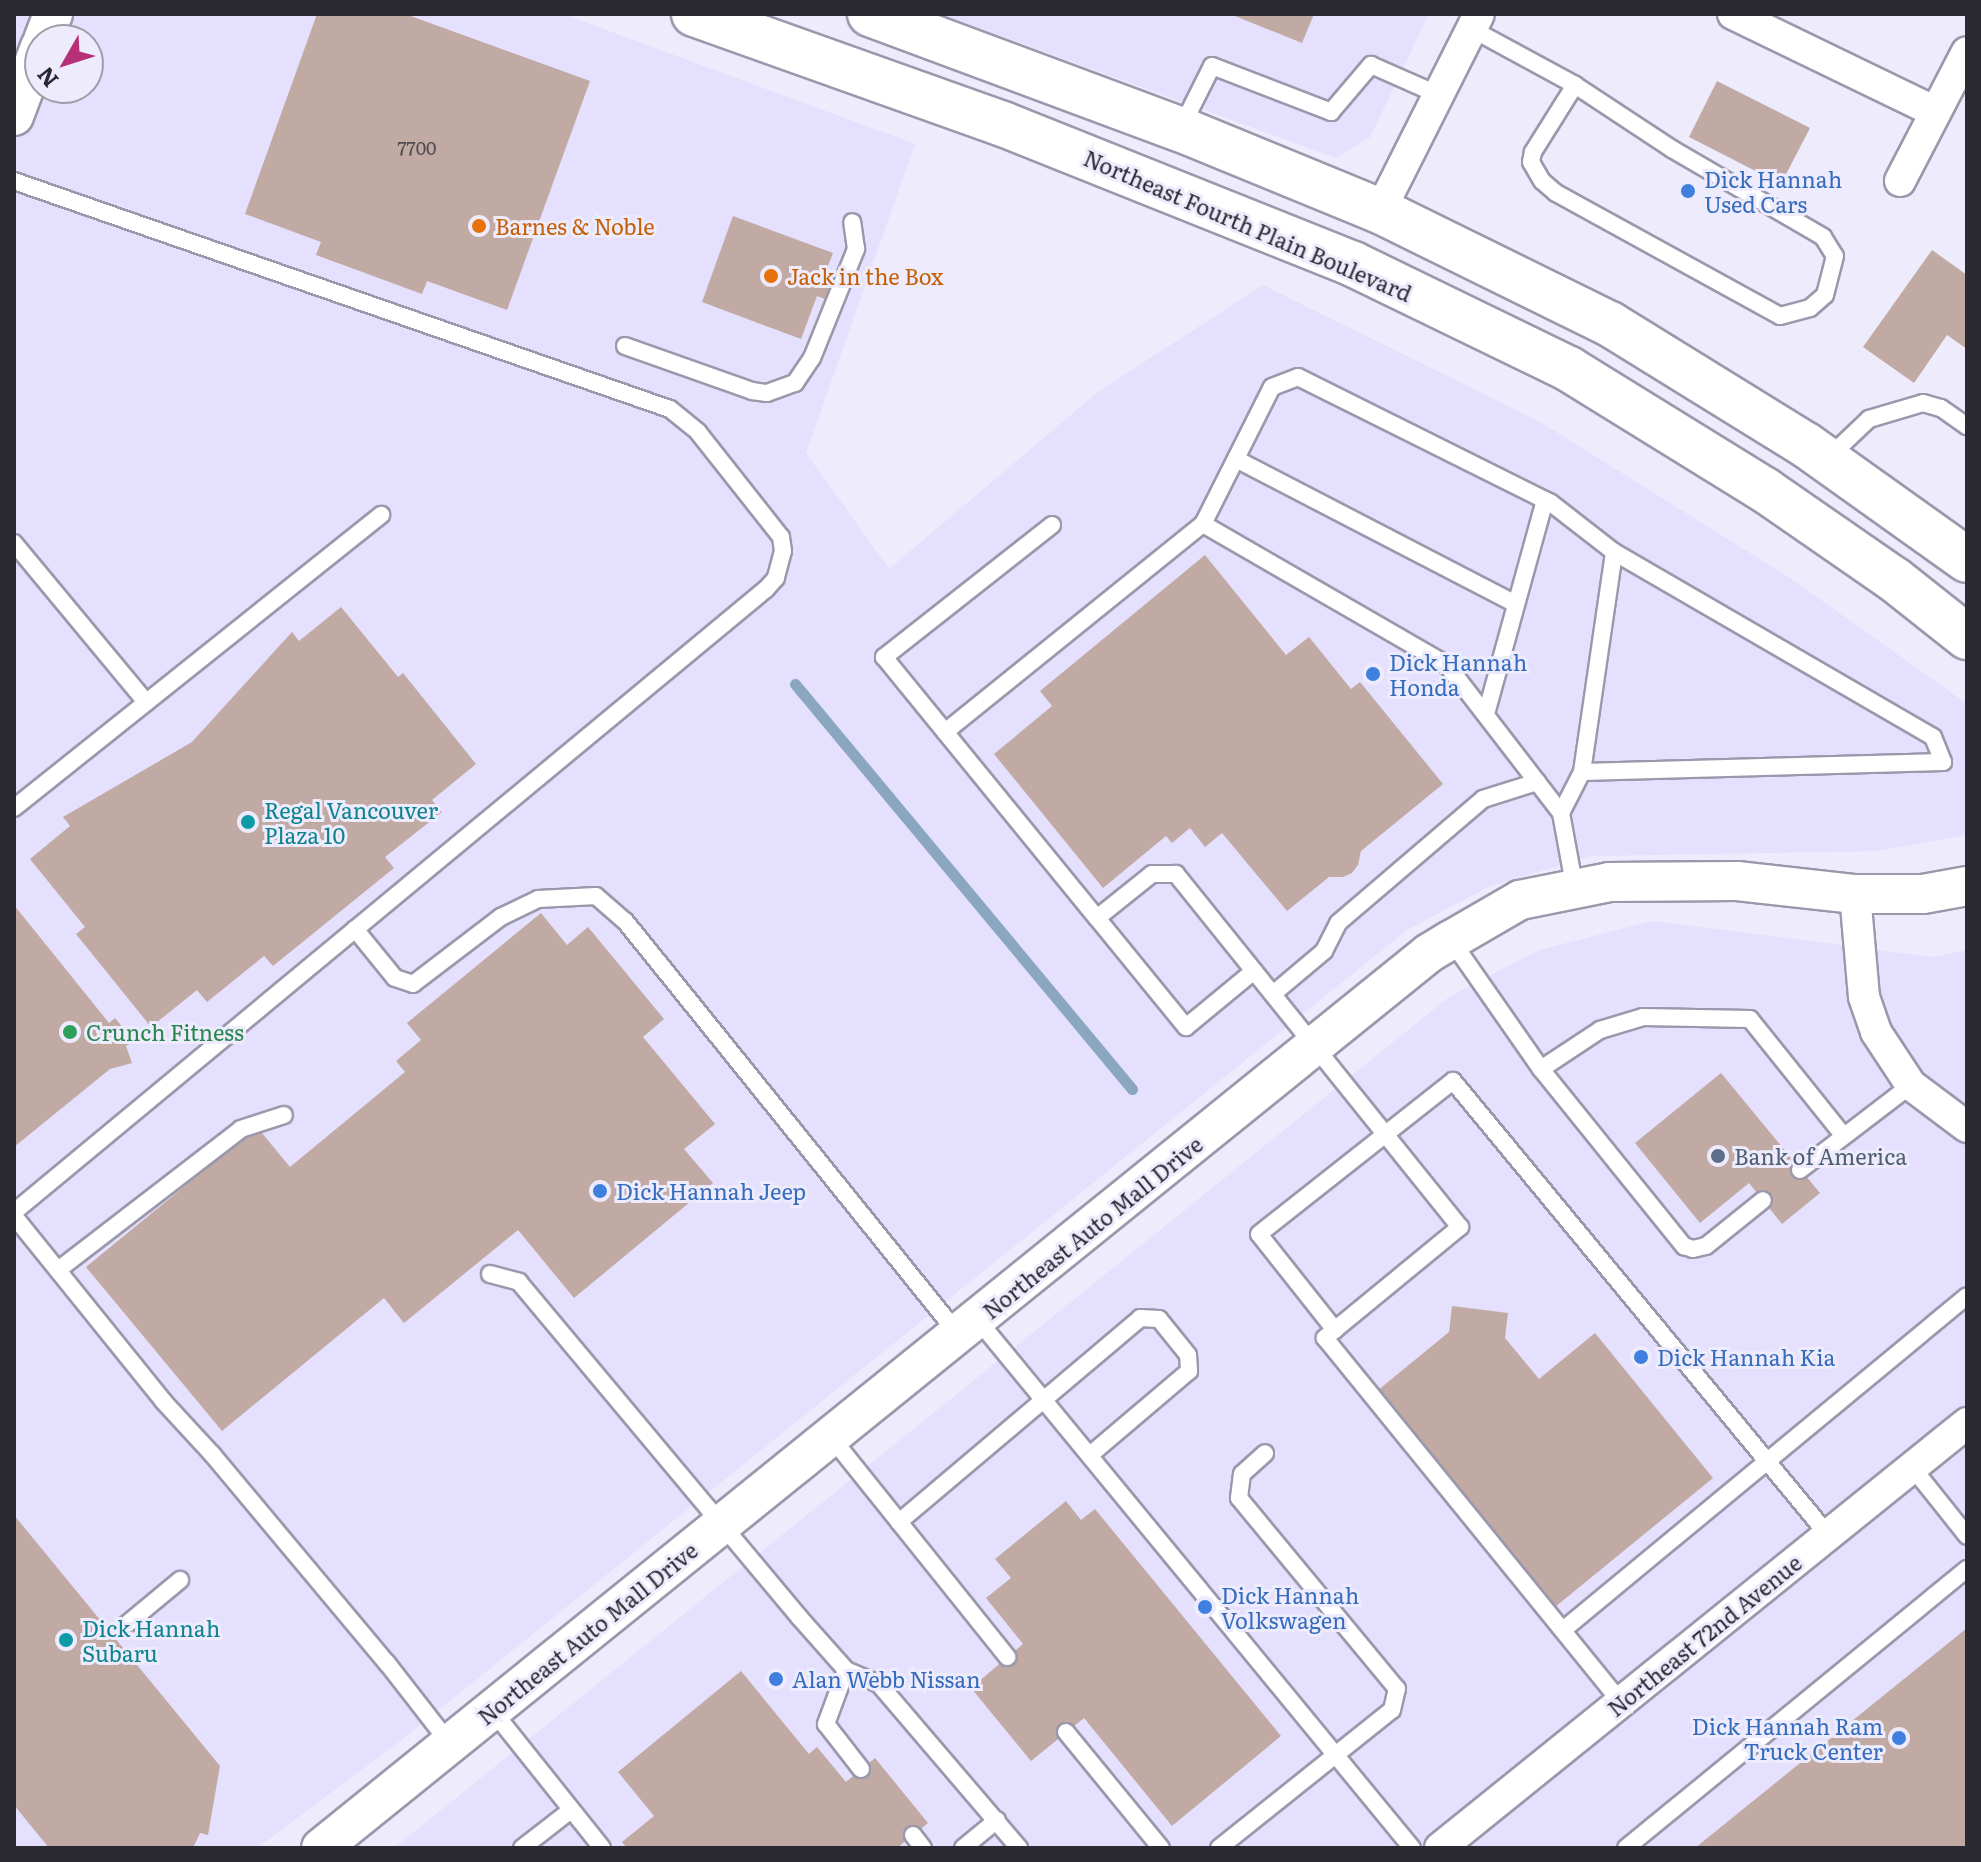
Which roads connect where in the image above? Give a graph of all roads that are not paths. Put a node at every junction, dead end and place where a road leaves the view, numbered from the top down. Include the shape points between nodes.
1 (694, 14) edge
2 (870, 14) edge
3 (1733, 14) edge
4 (1476, 18) edge
5 (1967, 52) edge
6 (1575, 85) junction
7 (24, 89) edge
8 (1439, 95) junction
9 (1936, 112) junction
10 (14, 116) edge
11 (1003, 124) junction
12 (1180, 129) junction
13 (14, 181) edge
14 (1900, 181) dead end
15 (1380, 211) junction
16 (852, 222) dead end
17 (625, 346) dead end
18 (1967, 426) edge
19 (1236, 459) junction
20 (1827, 459) junction
21 (1545, 500) junction
22 (381, 515) dead end
23 (1203, 524) junction
24 (1052, 525) dead end
25 (14, 543) edge
26 (1614, 552) junction
27 (1967, 560) edge
28 (1516, 604) junction
29 (1967, 637) edge
30 (146, 702) junction
31 (1486, 714) junction
32 (945, 732) junction
33 (1582, 772) junction
34 (1537, 782) junction
35 (14, 808) edge
36 (1561, 813) junction
37 (1967, 886) edge
38 (1575, 889) junction
39 (1855, 894) junction
40 (1097, 918) junction
41 (355, 929) junction
42 (1451, 940) junction
43 (1254, 971) junction
44 (1273, 994) junction
45 (1315, 1046) junction
46 (1541, 1069) junction
47 (1911, 1085) junction
48 (284, 1115) dead end
49 (1967, 1127) edge
50 (1385, 1134) junction
51 (1843, 1135) junction
52 (1800, 1170) dead end
53 (1763, 1200) dead end
54 (14, 1214) edge
55 (58, 1270) junction
56 (490, 1274) dead end
57 (1967, 1296) edge
58 (968, 1326) junction
59 (1335, 1330) junction
60 (1043, 1399) junction
61 (1967, 1423) edge
62 (831, 1437) junction
63 (1265, 1453) dead end
64 (1090, 1455) junction
65 (1767, 1462) junction
66 (1912, 1467) junction
67 (899, 1522) junction
68 (722, 1524) junction
69 (1828, 1535) junction
70 (1967, 1536) edge
71 (1967, 1569) edge
72 (180, 1580) dead end
73 (127, 1624) dead end
74 (1563, 1630) junction
75 (1007, 1657) dead end
76 (846, 1670) junction
77 (1621, 1702) junction
78 (492, 1710) junction
79 (1066, 1732) dead end
80 (450, 1744) junction
81 (1336, 1755) junction
82 (861, 1769) dead end
83 (571, 1810) junction
84 (997, 1820) junction
85 (321, 1848) edge
86 (522, 1848) edge
87 (602, 1848) edge
88 (963, 1848) edge
89 (1019, 1848) edge
90 (1161, 1848) edge
91 (1219, 1848) edge
92 (1412, 1848) edge
93 (1440, 1848) edge
94 (1626, 1848) edge

1 - 11 main road, Northeast Fourth Plain Boulevard
2 - 12 main road
3 - 9 street
4 - 6 lane
4 - 8 street
5 - 9 street
6 - 6 lane via 1823,237 1835,256 1825,295 1810,308 1780,316 1556,193 1531,162
7 - 10 street
8 - 12 lane via 1371,65 1331,112 1212,66
8 - 15 street
9 - 14 street
11 - 15 main road via 1049,118 1351,230 1366,229
11 - 29 main road, Northeast Fourth Plain Boulevard via 1353,264 1569,369 1765,490
12 - 15 main road
13 - 41 lane via 670,409 698,432 781,537 781,565 766,589
15 - 20 main road via 1610,324
16 - 17 lane via 856,249 812,358 795,383 767,393 752,391
18 - 20 lane via 1923,403 1869,419
19 - 21 lane via 1272,387 1298,377
19 - 23 lane
19 - 28 lane
20 - 27 main road
21 - 26 lane
21 - 28 lane
22 - 30 lane
23 - 31 lane via 1447,665
23 - 32 lane
24 - 32 lane via 884,657
25 - 30 lane
26 - 33 lane
26 - 33 lane via 1933,737 1943,762
28 - 31 lane
30 - 35 lane
31 - 34 lane
32 - 40 lane
33 - 36 lane
34 - 36 lane
34 - 44 lane via 1483,799 1338,923 1324,951
36 - 38 lane
37 - 39 street, Northeast Auto Mall Drive via 1923,894
38 - 39 street, Northeast Auto Mall Drive via 1609,882 1737,881
38 - 42 street, Northeast Auto Mall Drive via 1520,900
39 - 47 street via 1864,997 1876,1032
40 - 43 lane via 1152,874 1176,874
40 - 43 lane via 1186,1027
41 - 54 lane
41 - 58 lane via 395,978 413,984 501,917 538,899 596,896 625,921
42 - 45 street, Northeast Auto Mall Drive
42 - 46 lane
43 - 44 lane
44 - 45 lane
45 - 50 lane
45 - 58 street, Northeast Auto Mall Drive
46 - 51 lane via 1600,1030 1643,1017 1750,1019
46 - 53 lane via 1684,1246 1706,1246
47 - 49 street
47 - 51 lane
48 - 55 lane via 241,1129
50 - 59 lane via 1460,1227
50 - 59 lane via 1259,1234
50 - 65 lane via 1453,1081
51 - 52 lane
54 - 55 lane
55 - 80 lane
56 - 68 lane via 519,1282
57 - 65 lane
58 - 60 lane
58 - 62 street, Northeast Auto Mall Drive
59 - 74 lane via 1325,1338
60 - 64 lane
60 - 64 lane via 1140,1318 1159,1319 1188,1355 1189,1371
60 - 67 lane
61 - 66 street, Northeast 72nd Avenue
62 - 67 lane
62 - 68 street, Northeast Auto Mall Drive
63 - 81 lane via 1242,1474 1239,1498 1397,1689 1392,1710
64 - 81 lane
65 - 69 lane
65 - 74 lane
66 - 69 street, Northeast 72nd Avenue
66 - 70 lane
67 - 75 lane
68 - 76 lane
68 - 78 street, Northeast Auto Mall Drive
69 - 77 street, Northeast 72nd Avenue
71 - 94 lane
72 - 73 lane
74 - 77 lane
76 - 82 lane via 826,1724
76 - 84 lane via 879,1684
77 - 93 street, Northeast 72nd Avenue
78 - 80 street, Northeast Auto Mall Drive
78 - 83 lane
79 - 90 lane
80 - 85 street, Northeast Auto Mall Drive
81 - 91 lane
81 - 92 lane
83 - 86 lane
83 - 87 lane
84 - 88 lane
84 - 89 lane

